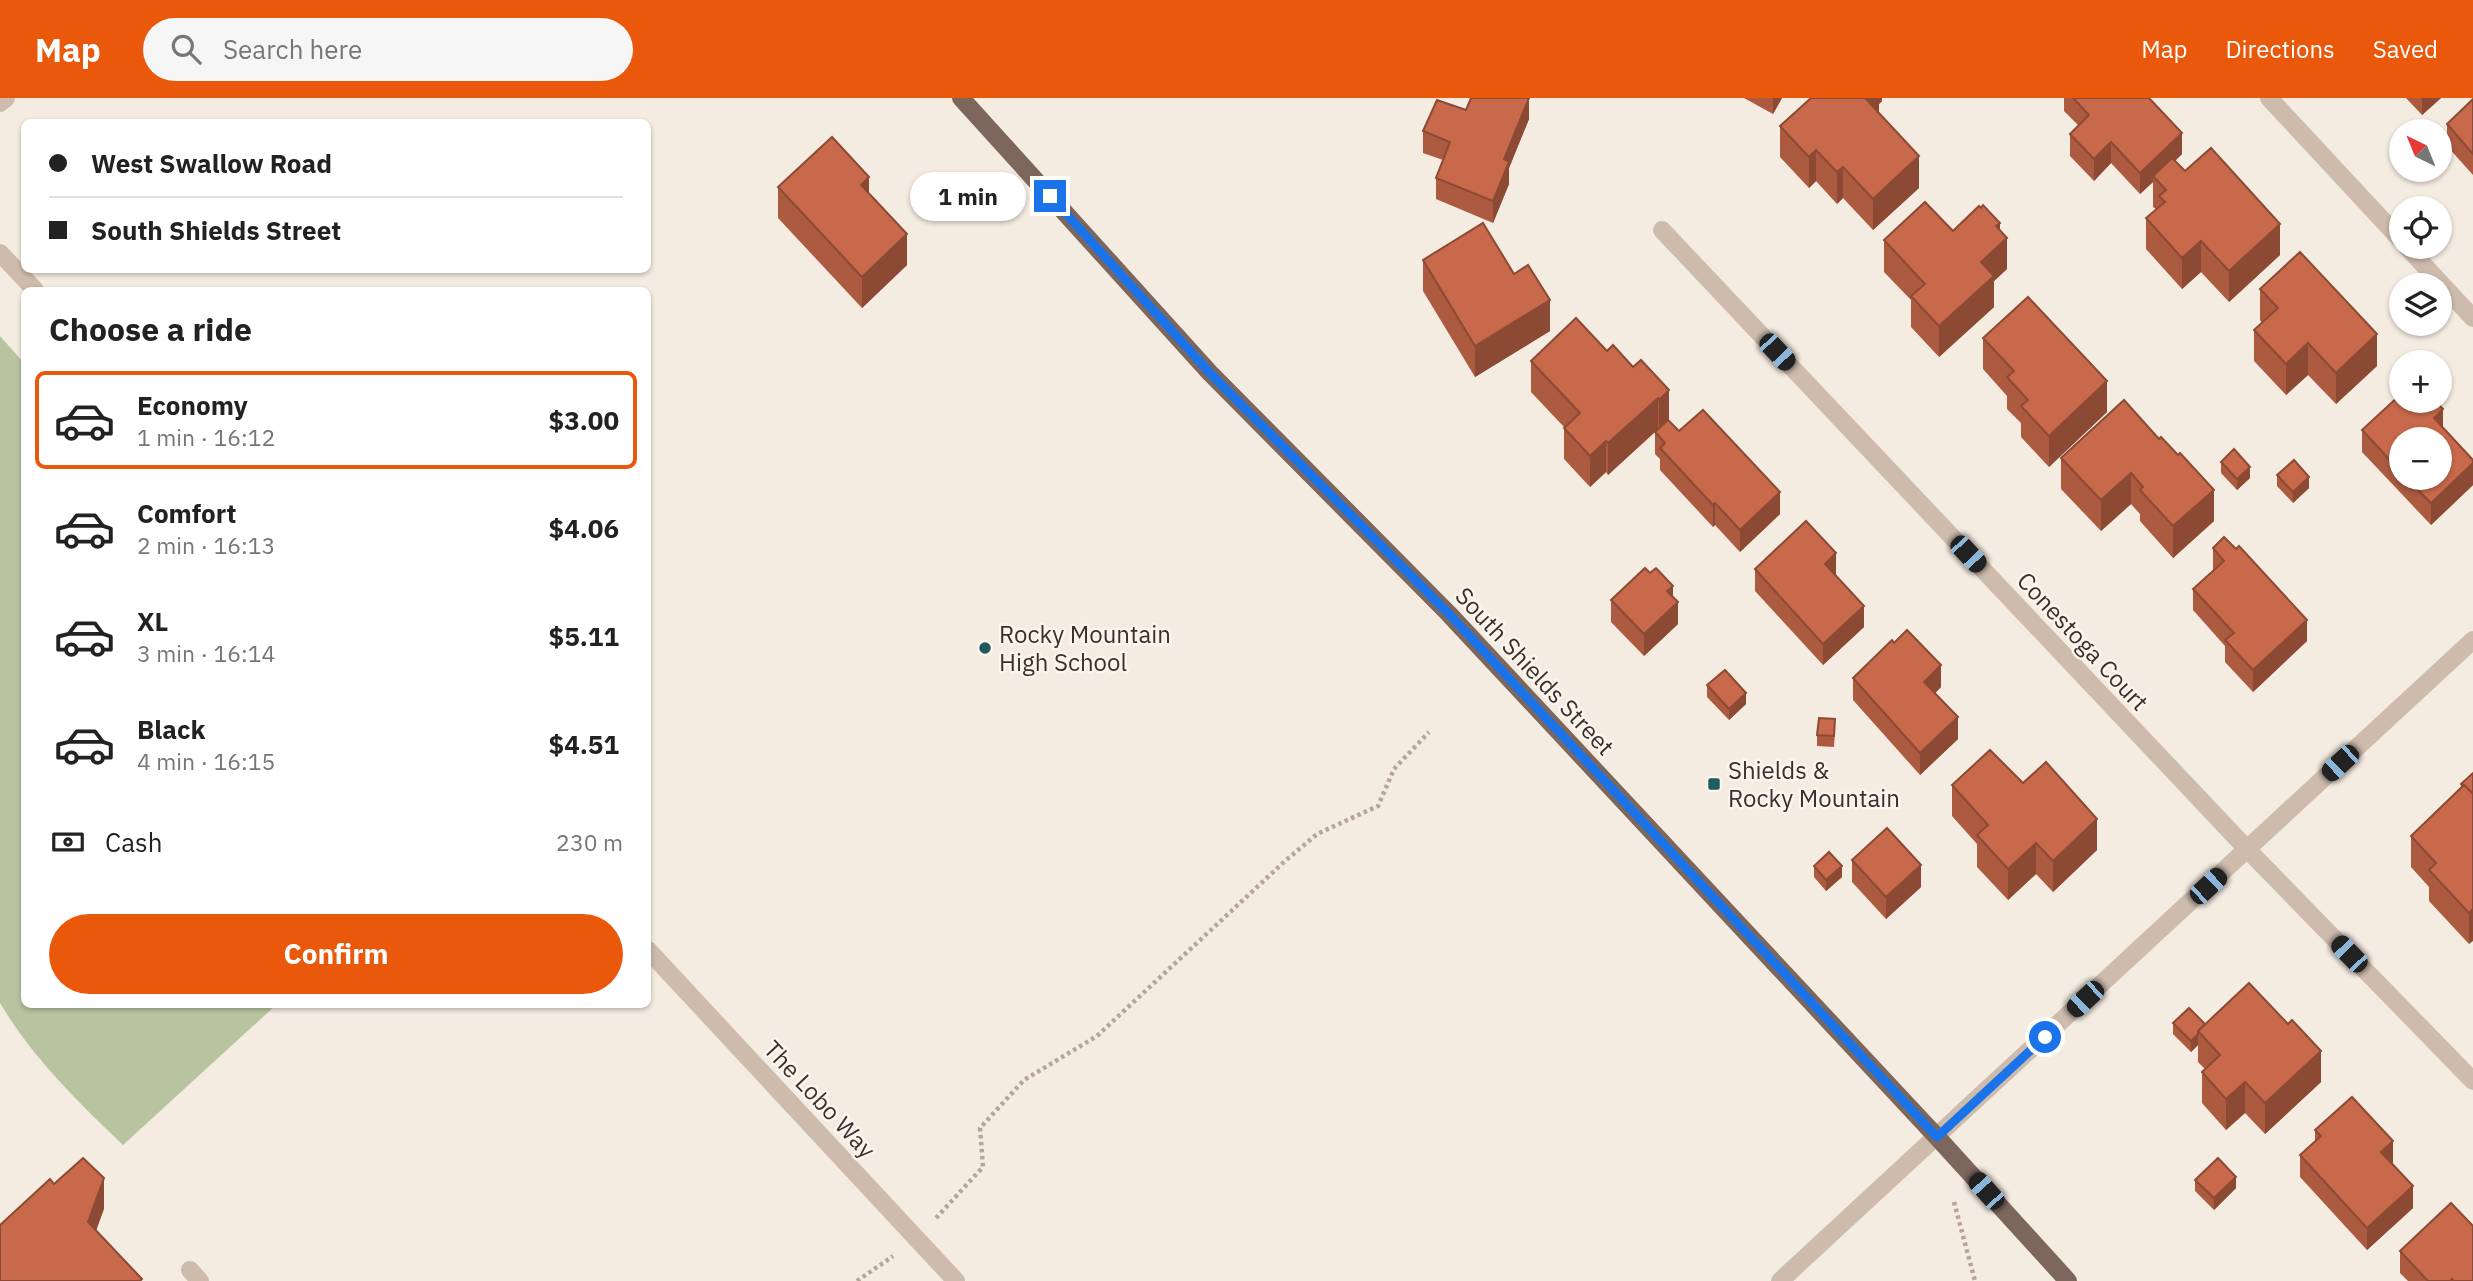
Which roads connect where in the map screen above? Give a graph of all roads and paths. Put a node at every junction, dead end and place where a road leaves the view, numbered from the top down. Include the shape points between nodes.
1 (6, 98) edge
2 (961, 98) edge
3 (2269, 98) edge
4 (0, 103) edge
5 (2389, 227) edge
6 (1662, 230) dead end
7 (0, 253) edge
8 (2418, 259) edge
9 (32, 287) edge
10 (2473, 318) edge
11 (2473, 640) edge
12 (1429, 732) dead end
13 (2247, 849) junction
14 (651, 953) edge
15 (2473, 1081) edge
16 (1937, 1137) junction
17 (1951, 1190) dead end
18 (916, 1239) junction
19 (857, 1281) edge
20 (956, 1281) edge
21 (1780, 1281) edge
22 (1975, 1281) edge
23 (2068, 1281) edge

1 - 4 street
2 - 16 main road, South Shields Street via 1210,373 1449,614
3 - 5 street
6 - 13 street, Conestoga Court
7 - 9 street
8 - 10 street
11 - 13 street
12 - 18 path via 1394,769 1378,806 1317,834 1097,1035 1024,1080 980,1128 983,1167
13 - 15 street, Conestoga Court
13 - 16 street
14 - 18 street, The Lobo Way
16 - 21 street
16 - 23 main road, South Shields Street
17 - 22 path
18 - 19 path
18 - 20 street, The Lobo Way

